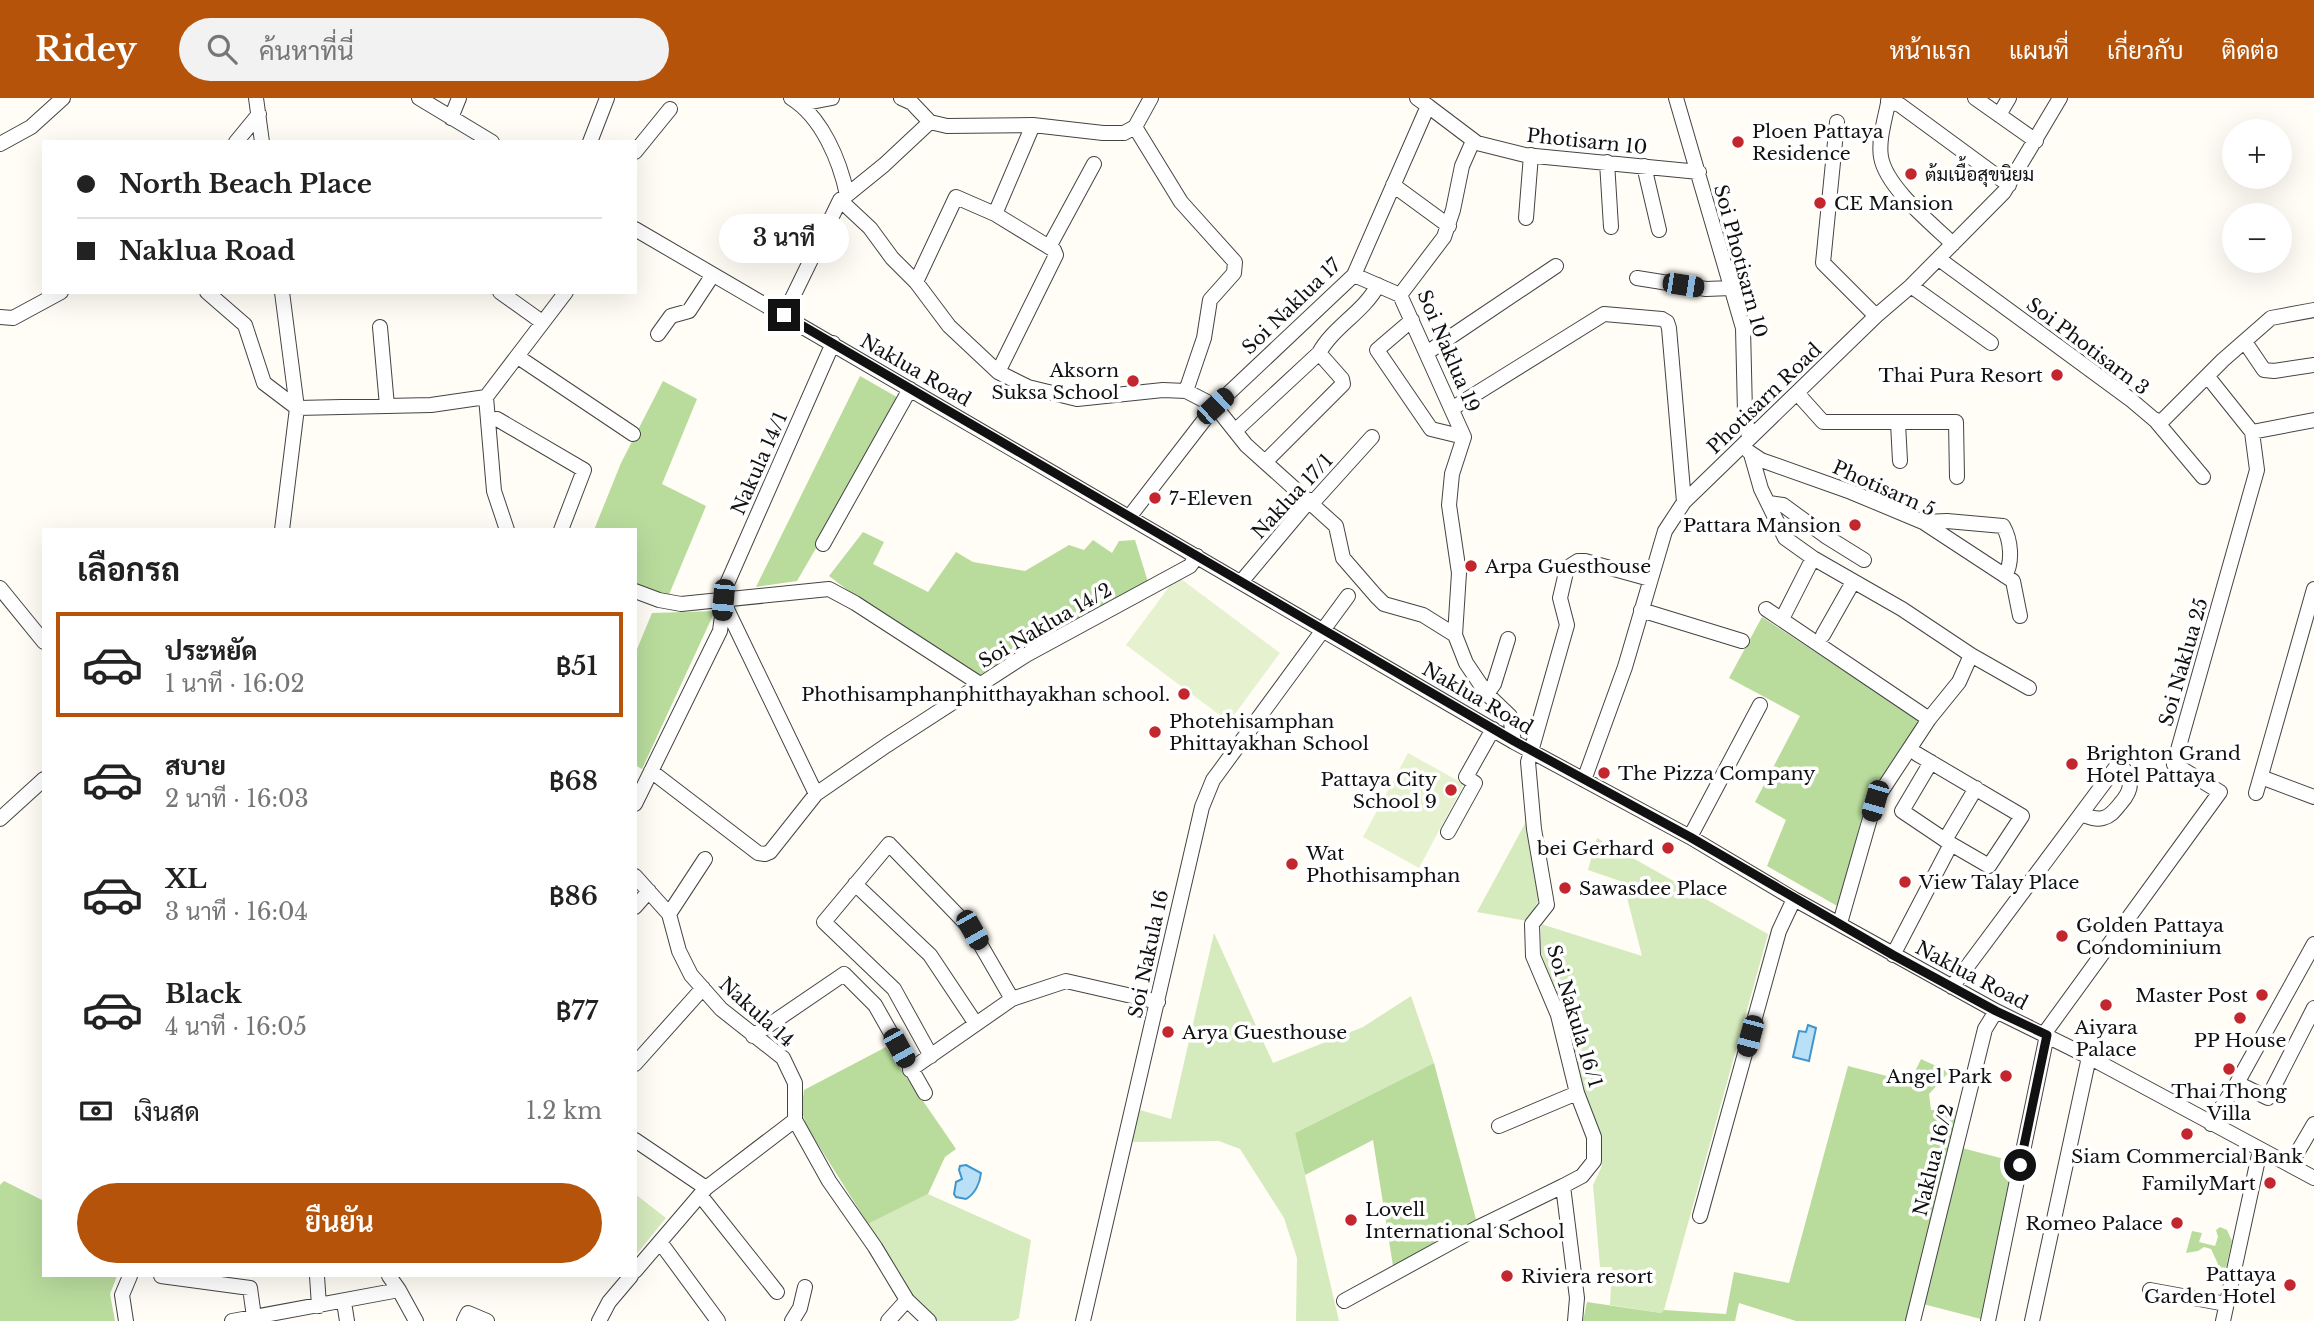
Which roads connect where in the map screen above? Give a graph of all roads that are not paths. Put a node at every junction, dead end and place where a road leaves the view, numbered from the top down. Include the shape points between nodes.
1 (63, 98) edge
2 (256, 98) edge
3 (419, 98) edge
4 (460, 98) edge
5 (607, 98) edge
6 (832, 98) edge
7 (901, 98) edge
8 (1151, 98) edge
9 (1676, 98) edge
10 (1975, 98) edge
11 (2009, 98) edge
12 (2060, 98) edge
13 (1888, 99) edge
14 (796, 101) edge
15 (1422, 102) edge
16 (670, 109) dead end
17 (259, 114) junction
18 (1999, 115) junction
19 (451, 118) junction
20 (930, 122) junction
21 (1837, 122) dead end
22 (1034, 125) junction
23 (1135, 127) junction
24 (238, 140) edge
25 (262, 140) edge
26 (489, 140) edge
27 (591, 140) edge
28 (1473, 141) junction
29 (2036, 141) junction
30 (0, 144) edge
31 (637, 150) edge
32 (1531, 155) junction
33 (1606, 162) junction
34 (1094, 164) dead end
35 (1644, 166) junction
36 (1699, 173) junction
37 (2008, 185) junction
38 (1393, 186) junction
39 (843, 198) junction
40 (995, 214) junction
41 (1526, 218) dead end
42 (1448, 226) junction
43 (1611, 227) dead end
44 (637, 230) edge
45 (1659, 230) dead end
46 (1953, 244) junction
47 (1049, 247) junction
48 (1939, 259) junction
49 (1556, 266) dead end
50 (1354, 275) junction
51 (712, 276) junction
52 (1637, 278) dead end
53 (916, 282) junction
54 (1378, 285) junction
55 (1911, 286) junction
56 (1731, 288) junction
57 (57, 294) edge
58 (209, 294) edge
59 (282, 294) edge
60 (503, 294) edge
61 (564, 294) edge
62 (1400, 295) junction
63 (2314, 310) edge
64 (784, 315) junction
65 (1877, 316) junction
66 (0, 317) edge
67 (1412, 320) junction
68 (542, 322) junction
69 (380, 327) dead end
70 (658, 334) dead end
71 (2245, 342) junction
72 (833, 343) junction
73 (1991, 343) dead end
74 (1428, 352) junction
75 (1319, 353) junction
76 (518, 357) junction
77 (2314, 365) edge
78 (998, 372) junction
79 (2208, 377) junction
80 (910, 389) junction
81 (1186, 391) junction
82 (1797, 393) junction
83 (486, 397) junction
84 (387, 406) junction
85 (1215, 406) junction
86 (297, 408) junction
87 (1453, 408) junction
88 (489, 420) junction
89 (2314, 420) edge
90 (2156, 421) junction
91 (1898, 423) junction
92 (1236, 430) junction
93 (2252, 432) junction
94 (633, 433) dead end
95 (1372, 437) dead end
96 (1464, 437) junction
97 (1747, 446) junction
98 (1266, 461) junction
99 (1900, 461) dead end
100 (1957, 477) dead end
101 (2203, 477) dead end
102 (1309, 501) junction
103 (1684, 502) junction
104 (1769, 503) junction
105 (1130, 516) junction
106 (1923, 522) junction
107 (282, 528) edge
108 (506, 528) edge
109 (562, 528) edge
110 (823, 544) dead end
111 (1197, 556) junction
112 (1814, 558) junction
113 (1864, 560) dead end
114 (2005, 576) junction
115 (1650, 579) junction
116 (1241, 582) junction
117 (1853, 582) junction
118 (0, 588) edge
119 (2314, 589) edge
120 (637, 592) edge
121 (1348, 596) dead end
122 (723, 600) junction
123 (1766, 609) dead end
124 (1641, 610) junction
125 (2020, 616) dead end
126 (1782, 619) junction
127 (1325, 629) junction
128 (1455, 635) junction
129 (1823, 635) dead end
130 (1508, 639) dead end
131 (42, 640) edge
132 (1742, 641) dead end
133 (1971, 655) junction
134 (980, 684) junction
135 (2029, 688) dead end
136 (1487, 694) junction
137 (1760, 705) dead end
138 (1929, 719) junction
139 (1493, 729) junction
140 (1514, 741) junction
141 (1531, 751) junction
142 (1917, 754) dead end
143 (1931, 762) junction
144 (651, 771) junction
145 (2261, 777) junction
146 (1584, 780) junction
147 (42, 781) edge
148 (1976, 788) junction
149 (2256, 793) dead end
150 (816, 794) junction
151 (2314, 797) edge
152 (637, 800) edge
153 (2081, 814) dead end
154 (0, 819) edge
155 (1448, 832) dead end
156 (1690, 837) junction
157 (1948, 842) junction
158 (705, 859) dead end
159 (637, 878) edge
160 (855, 884) junction
161 (649, 891) junction
162 (1794, 899) junction
163 (637, 904) edge
164 (669, 914) junction
165 (1840, 923) junction
166 (2314, 944) edge
167 (1893, 955) junction
168 (1952, 987) junction
169 (703, 988) junction
170 (1012, 999) junction
171 (1158, 1002) junction
172 (2314, 1009) edge
173 (1996, 1011) junction
174 (976, 1024) junction
175 (2045, 1034) junction
176 (752, 1035) junction
177 (931, 1056) junction
178 (2089, 1057) junction
179 (637, 1062) edge
180 (911, 1070) junction
181 (2237, 1083) junction
182 (925, 1093) dead end
183 (1577, 1093) junction
184 (795, 1120) junction
185 (2211, 1124) junction
186 (2314, 1124) edge
187 (1499, 1126) dead end
188 (637, 1142) edge
189 (2260, 1150) junction
190 (2290, 1165) junction
191 (2314, 1178) edge
192 (1563, 1186) junction
193 (703, 1192) junction
194 (1700, 1216) dead end
195 (660, 1242) junction
196 (637, 1269) edge
197 (130, 1277) edge
198 (170, 1277) edge
199 (317, 1277) edge
200 (390, 1277) edge
201 (630, 1277) edge
202 (805, 1287) dead end
203 (399, 1290) junction
204 (2150, 1290) dead end
205 (777, 1292) dead end
206 (907, 1300) junction
207 (344, 1301) junction
208 (1344, 1301) dead end
209 (2226, 1304) junction
210 (318, 1306) junction
211 (289, 1316) edge
212 (254, 1317) junction
213 (126, 1321) edge
214 (232, 1321) edge
215 (347, 1321) edge
216 (416, 1321) edge
217 (464, 1321) edge
218 (487, 1321) edge
219 (599, 1321) edge
220 (719, 1321) edge
221 (792, 1321) edge
222 (888, 1321) edge
223 (929, 1321) edge
224 (1083, 1321) edge
225 (1575, 1321) edge
226 (1913, 1321) edge
227 (1988, 1321) edge
228 (2032, 1321) edge
229 (2222, 1321) edge

1 - 30 street via 31,127
2 - 17 street
3 - 19 street
4 - 19 street
5 - 27 street
6 - 14 street
7 - 20 street
8 - 23 street
9 - 36 street, Soi Photisarn 10
10 - 18 street
11 - 18 street
12 - 29 street, Photisarn Road
13 - 37 street
13 - 46 street via 1882,161 1909,201
14 - 39 street via 838,158
15 - 28 street
15 - 38 street, Soi Naklua 17
16 - 31 street
17 - 24 street
17 - 25 street
18 - 29 street
19 - 26 street
20 - 22 street via 947,126
20 - 39 street
21 - 65 street via 1823,263
22 - 23 street via 1103,133 1124,133
22 - 40 street
23 - 81 street via 1174,192 1236,266 1210,300 1204,338
28 - 32 street, Photisarn 10
28 - 42 street, Soi Naklua 19
29 - 37 street, Photisarn Road
32 - 33 street, Photisarn 10
32 - 41 street
33 - 35 street, Photisarn 10
33 - 43 street
34 - 47 street
35 - 36 street, Photisarn 10
35 - 45 street
36 - 56 street, Soi Photisarn 10
37 - 46 street, Photisarn Road
38 - 42 street
38 - 50 street, Soi Naklua 17
39 - 53 street
39 - 64 street
40 - 47 street
40 - 53 street via 956,197
42 - 62 street, Soi Naklua 19
44 - 51 street, Naklua Road
46 - 48 street, Photisarn Road
47 - 78 street via 1056,255
48 - 55 street, Photisarn Road
48 - 90 street, Soi Photisarn 3
49 - 74 street
50 - 54 street
50 - 85 street, Soi Naklua 17
51 - 64 street, Naklua Road
51 - 70 street via 690,311 671,316
52 - 56 street via 1706,289
53 - 78 street via 950,326
54 - 62 street
54 - 75 street
55 - 65 street, Photisarn Road
55 - 73 street
56 - 97 street, Soi Photisarn 10 via 1743,328
57 - 66 street via 13,318
58 - 86 street via 245,325 264,383
59 - 86 street
60 - 68 street
61 - 68 street
62 - 67 street, Soi Naklua 19
63 - 71 street via 2270,318
64 - 72 street, Naklua Road
65 - 82 street, Photisarn Road
67 - 74 street, Soi Naklua 19
67 - 96 street via 1377,350 1431,429
68 - 76 street
69 - 84 street
71 - 77 street via 2264,370
71 - 79 street
72 - 80 street, Naklua Road
72 - 122 street, Nakula 14/1
74 - 87 street, Soi Naklua 19
75 - 92 street
75 - 98 street via 1343,384
76 - 83 street
76 - 94 street
78 - 81 street via 1028,387 1077,399
79 - 90 street via 2163,420
79 - 93 street
80 - 105 street, Naklua Road
80 - 110 street
81 - 85 street
82 - 91 street via 1823,422
82 - 97 street, Photisarn Road
83 - 84 street
83 - 88 street
84 - 86 street
85 - 92 street
85 - 105 street, Soi Naklua 17
86 - 107 street
87 - 96 street, Soi Naklua 19
87 - 103 street via 1604,314 1662,319 1667,322 1673,360
88 - 108 street via 494,491
88 - 109 street via 497,419 584,470
89 - 93 street
90 - 101 street, Soi Photisarn 3
91 - 99 street
91 - 100 street via 1956,422
92 - 98 street
93 - 175 street, Soi Naklua 25 via 2257,470 2174,764 2220,792
95 - 102 street, Naklua 17/1 via 1316,499
96 - 128 street, Soi Naklua 19 via 1452,474 1450,505 1459,573
97 - 103 street, Photisarn Road
97 - 104 street, Soi Photisarn 10
97 - 106 street, Photisarn 5
98 - 102 street
102 - 116 street, Naklua 17/1
102 - 128 street via 1336,526 1343,558 1384,604 1423,615
103 - 115 street, Photisarn Road via 1665,531
104 - 112 street, Soi Photisarn 10 via 1785,538
104 - 113 street via 1783,505
105 - 111 street, Naklua Road
106 - 114 street, Photisarn 5
106 - 114 street via 2003,526 2011,564
111 - 116 street, Naklua Road
111 - 134 street, Soi Naklua 14/2 via 1190,566
112 - 117 street, Soi Photisarn 10
112 - 126 street
114 - 125 street via 2015,584
115 - 124 street, Photisarn Road
115 - 141 street, Soi Nakula 16/1 via 1585,561 1567,568 1560,598 1567,625
116 - 127 street, Naklua Road
117 - 129 street
117 - 133 street, Soi Photisarn 10
118 - 131 street
119 - 145 street
120 - 122 street via 681,604
121 - 127 street, Soi Nakula 16
122 - 134 street via 829,589
122 - 144 street, Nakula 14/1 via 720,631
122 - 150 street
123 - 126 street
124 - 132 street
124 - 146 street, Photisarn Road
126 - 138 street
127 - 139 street, Naklua Road
127 - 171 street, Soi Nakula 16 via 1213,780 1194,835
128 - 136 street, Soi Naklua 19 via 1466,663
130 - 136 street
133 - 135 street, Soi Photisarn 10
133 - 138 street via 1959,682
134 - 150 street, Soi Naklua 14/2
136 - 140 street, Soi Naklua 19 via 1510,716
137 - 156 street
138 - 165 street via 1875,801
139 - 140 street, Naklua Road
139 - 155 street via 1466,777 1475,783
140 - 141 street, Naklua Road
141 - 146 street, Naklua Road
141 - 183 street, Soi Nakula 16/1 via 1534,828 1547,905 1532,924 1533,956 1558,1015
142 - 143 street
143 - 148 street
143 - 157 street via 1902,811
144 - 150 street, Soi Naklua 14/2 via 763,854 770,852
144 - 152 street, Nakula 14/1
145 - 149 street
145 - 151 street
146 - 156 street, Naklua Road
147 - 154 street
148 - 157 street
148 - 157 street via 2022,816 1989,866
153 - 168 street
156 - 162 street, Naklua Road
157 - 167 street
158 - 164 street
159 - 161 street, Nakula 14
160 - 170 street via 890,844 972,930
160 - 174 street via 930,955
160 - 177 street via 824,922 894,989
161 - 163 street
161 - 164 street, Nakula 14
162 - 165 street, Naklua Road
162 - 194 street via 1778,933
164 - 169 street, Nakula 14 via 678,951
165 - 167 street, Naklua Road
166 - 181 street
167 - 168 street, Naklua Road
168 - 173 street, Naklua Road
169 - 176 street, Nakula 14
169 - 179 street
170 - 171 street via 1066,981
170 - 174 street
171 - 224 street, Soi Nakula 16
172 - 181 street via 2268,1098
173 - 175 street, Naklua Road
173 - 226 street, Naklua 16/2 via 1985,1029
174 - 177 street
175 - 178 street, Naklua Road
175 - 227 street
176 - 180 street via 845,974 875,1005
176 - 184 street, Nakula 14 via 783,1058 795,1083
177 - 180 street
178 - 185 street, Naklua Road
178 - 228 street
180 - 182 street
181 - 185 street
183 - 187 street
183 - 192 street, Soi Nakula 16/1 via 1594,1137 1594,1161 1582,1176
184 - 193 street
184 - 206 street, Nakula 14
185 - 189 street, Naklua Road
186 - 190 street
188 - 193 street
189 - 190 street, Naklua Road
189 - 209 street
190 - 191 street, Naklua Road
192 - 208 street via 1479,1227 1368,1295
192 - 225 street via 1577,1298
193 - 195 street
193 - 205 street
195 - 196 street
195 - 220 street
197 - 213 street via 122,1295
198 - 212 street via 248,1286
199 - 210 street
200 - 203 street
201 - 219 street
202 - 221 street
203 - 207 street
203 - 216 street
204 - 209 street
206 - 222 street
206 - 223 street, Nakula 14
207 - 210 street
207 - 215 street
209 - 229 street
210 - 211 street
211 - 212 street
212 - 214 street
217 - 218 street via 468,1313

